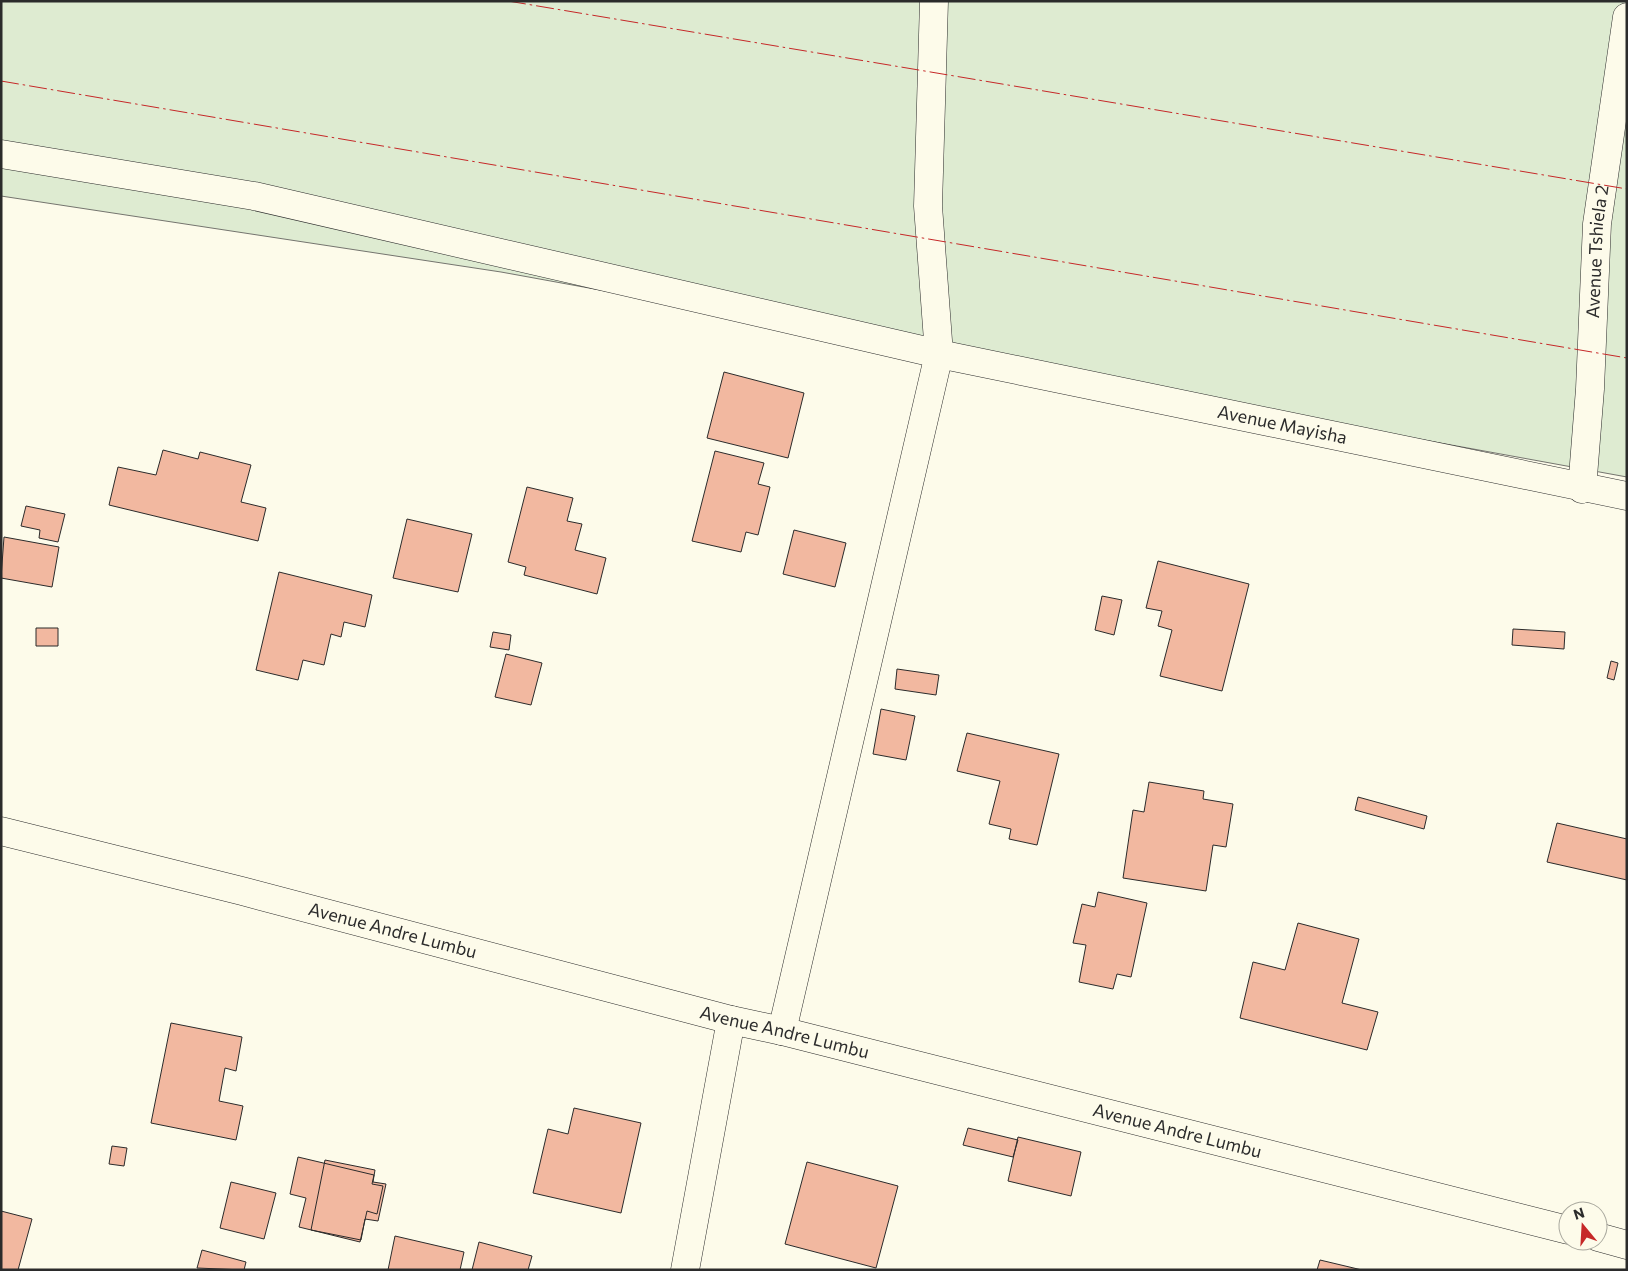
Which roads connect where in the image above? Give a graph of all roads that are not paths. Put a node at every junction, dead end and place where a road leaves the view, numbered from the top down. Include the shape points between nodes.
1 (934, 1) edge
2 (1627, 17) edge
3 (1, 154) edge
4 (939, 354) junction
5 (1582, 489) junction
6 (1627, 496) edge
7 (1, 831) edge
8 (731, 1020) junction
9 (782, 1031) junction
10 (1558, 1227) edge
11 (1608, 1240) edge
12 (1627, 1245) edge
13 (685, 1270) edge

1 - 4 street via 928,206
2 - 5 street, Avenue Tshiela 2 via 1597,224
3 - 4 street, Avenue Mayisha via 254,196
4 - 5 street, Avenue Mayisha
4 - 9 street
5 - 6 street, Avenue Mayisha
7 - 8 street, Avenue Andre Lumbu
8 - 9 street, Avenue Andre Lumbu
8 - 13 street
9 - 10 street, Avenue Andre Lumbu
11 - 12 street

